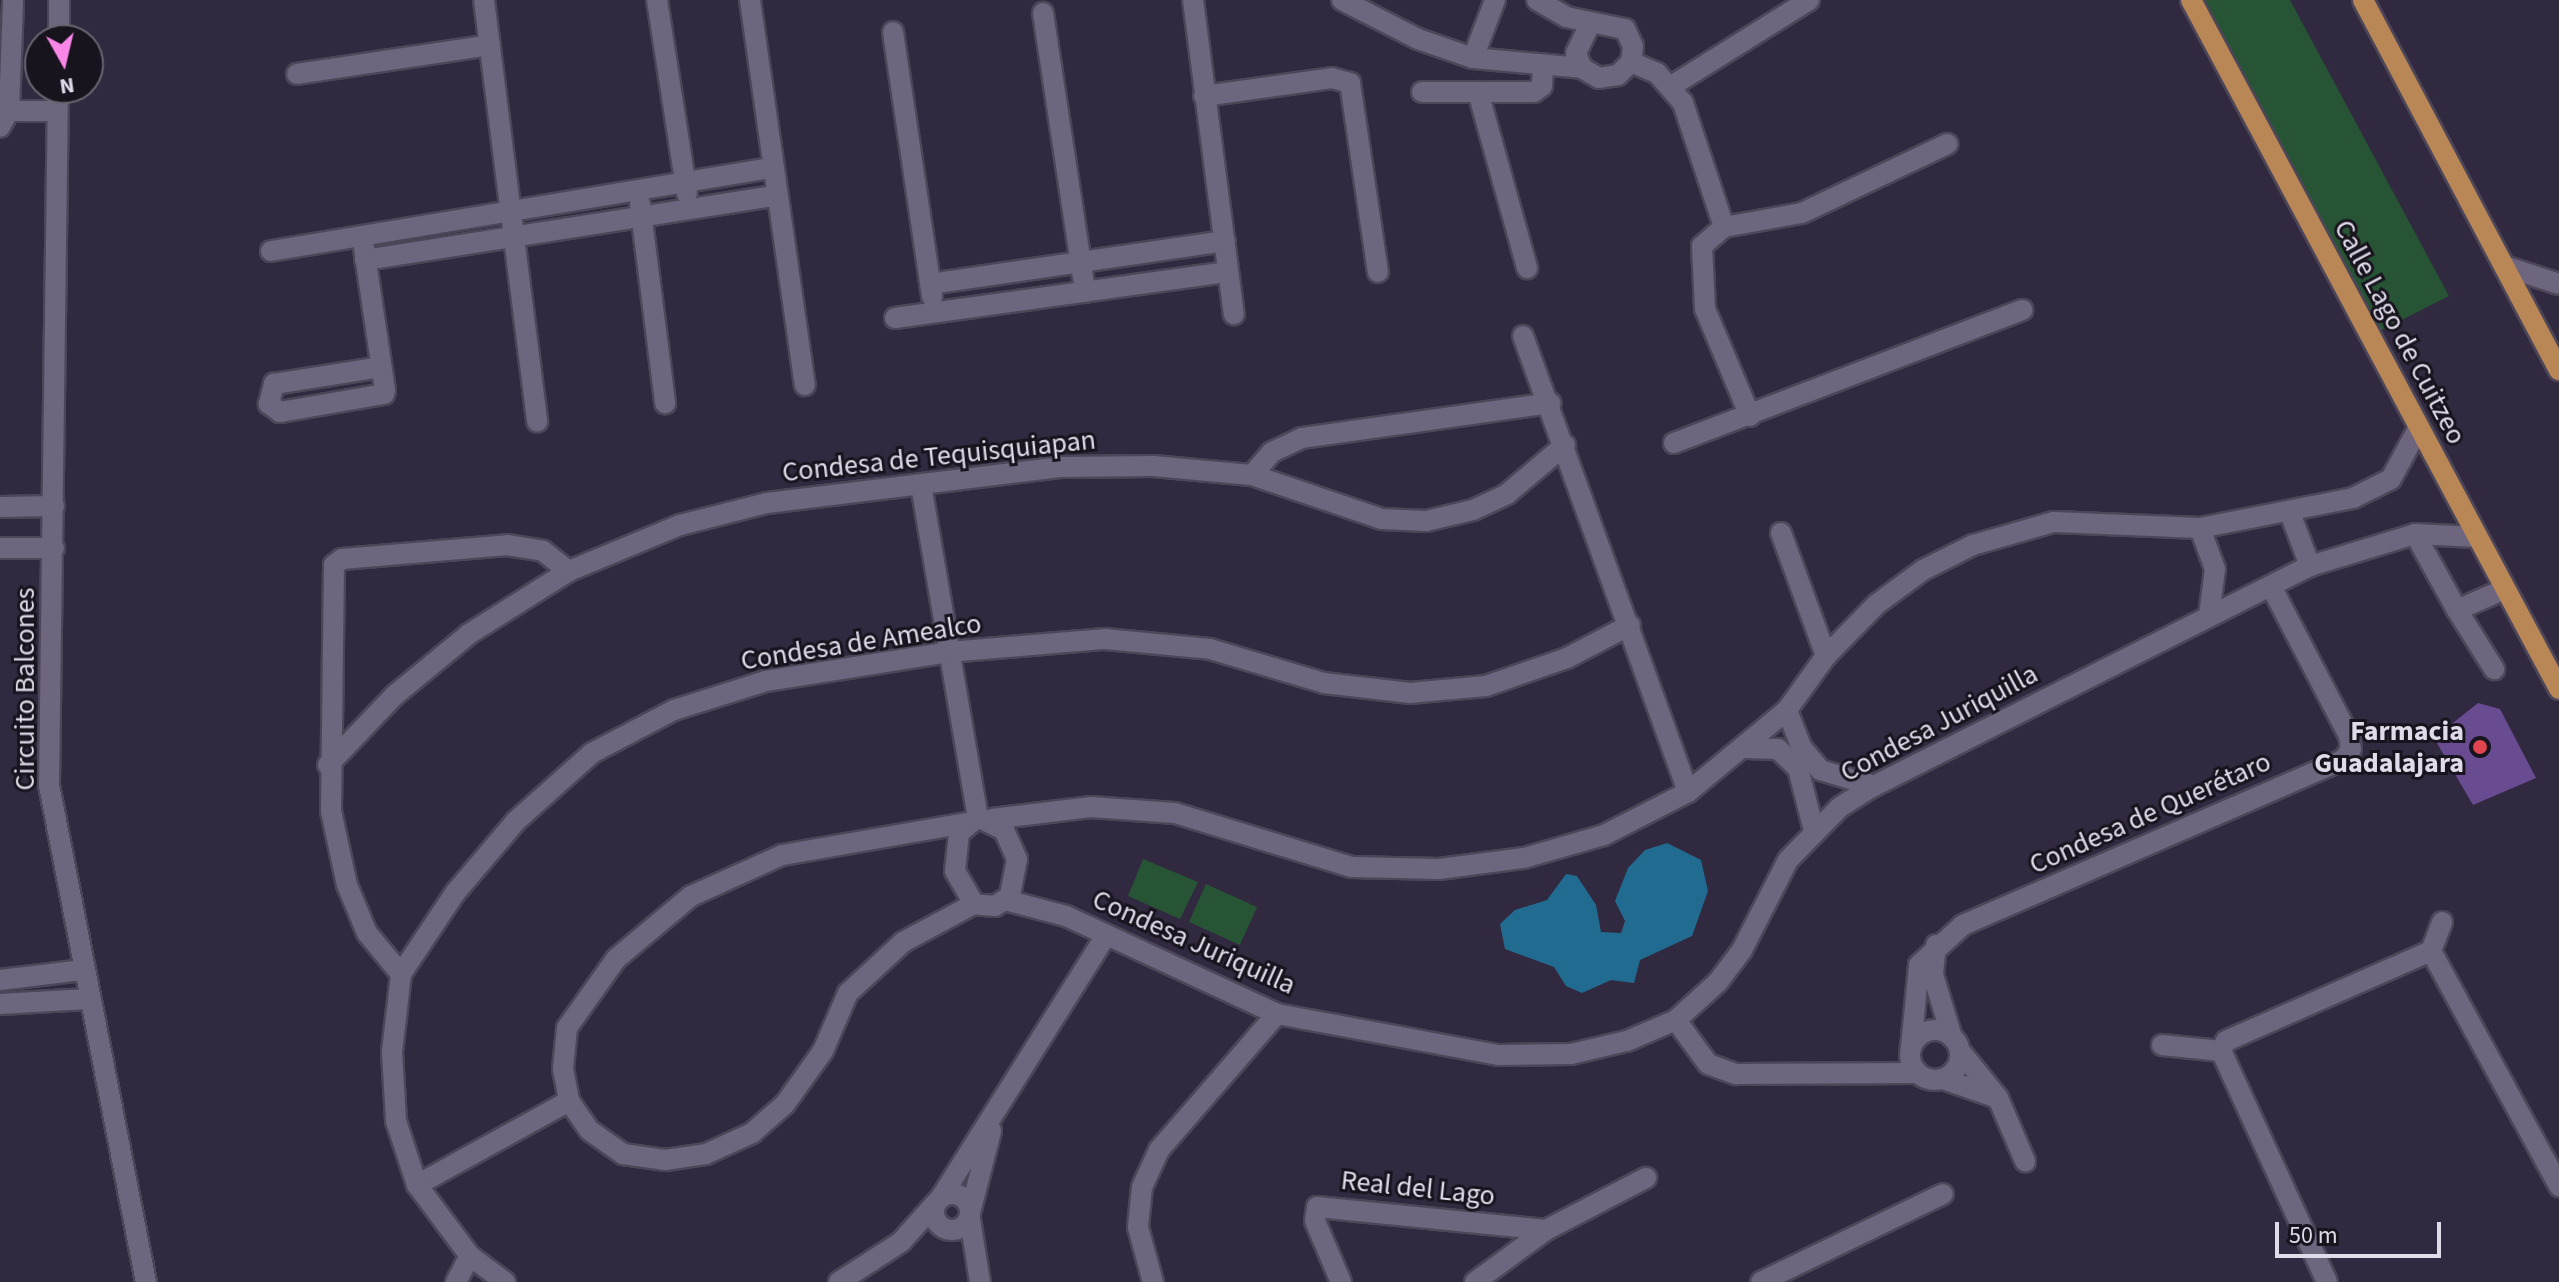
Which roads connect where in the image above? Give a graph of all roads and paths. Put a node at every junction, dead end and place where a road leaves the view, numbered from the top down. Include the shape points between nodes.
1 (13, 0) edge
2 (59, 0) edge
3 (484, 0) edge
4 (657, 0) edge
5 (750, 0) edge
6 (1193, 0) edge
7 (1342, 0) edge
8 (1495, 0) edge
9 (1537, 0) edge
10 (1809, 0) edge
11 (2191, 0) edge
12 (2363, 0) edge
13 (1043, 13) dead end
14 (59, 24) edge
15 (1590, 24) junction
16 (893, 32) dead end
17 (490, 45) junction
18 (1473, 58) junction
19 (1631, 62) junction
20 (1543, 68) junction
21 (1582, 68) junction
22 (297, 74) dead end
23 (1670, 87) junction
24 (1422, 92) dead end
25 (1478, 92) junction
26 (1204, 96) junction
27 (57, 104) edge
28 (57, 111) junction
29 (4, 119) edge
30 (1947, 144) dead end
31 (771, 168) junction
32 (685, 182) junction
33 (638, 190) junction
34 (776, 196) junction
35 (689, 210) junction
36 (512, 212) junction
37 (641, 217) junction
38 (1724, 227) junction
39 (363, 236) junction
40 (515, 238) junction
41 (1225, 241) junction
42 (271, 251) dead end
43 (365, 260) junction
44 (1081, 261) junction
45 (2504, 266) junction
46 (1527, 268) dead end
47 (1228, 272) junction
48 (1378, 272) dead end
49 (930, 284) junction
50 (2559, 284) edge
51 (1085, 292) junction
52 (2022, 310) dead end
53 (933, 313) junction
54 (1234, 314) dead end
55 (895, 318) dead end
56 (1523, 336) dead end
57 (381, 367) junction
58 (2559, 370) edge
59 (805, 385) dead end
60 (665, 403) dead end
61 (1551, 403) junction
62 (1750, 416) junction
63 (537, 422) dead end
64 (2419, 427) junction
65 (1674, 443) dead end
66 (1565, 445) junction
67 (1252, 475) junction
68 (921, 485) junction
69 (54, 506) junction
70 (0, 507) edge
71 (2290, 513) junction
72 (2200, 528) junction
73 (1781, 533) dead end
74 (2415, 534) junction
75 (2477, 537) junction
76 (0, 548) edge
77 (54, 548) junction
78 (2310, 566) junction
79 (569, 571) junction
80 (2271, 586) junction
81 (2505, 589) junction
82 (2457, 610) junction
83 (2209, 616) junction
84 (1630, 625) junction
85 (949, 652) junction
86 (1826, 656) junction
87 (2494, 669) dead end
88 (2559, 689) edge
89 (1787, 710) junction
90 (1746, 748) junction
91 (328, 765) junction
92 (1874, 786) junction
93 (1688, 792) junction
94 (979, 819) junction
95 (1814, 831) junction
96 (1005, 900) junction
97 (974, 904) junction
98 (2442, 922) dead end
99 (1106, 935) junction
100 (1936, 945) junction
101 (2431, 951) junction
102 (83, 970) junction
103 (401, 974) junction
104 (0, 980) edge
105 (88, 999) junction
106 (0, 1004) edge
107 (1277, 1014) junction
108 (1676, 1020) junction
109 (1956, 1044) junction
110 (2162, 1045) dead end
111 (1911, 1048) junction
112 (2221, 1051) junction
113 (1917, 1073) junction
114 (1943, 1079) junction
115 (1998, 1098) junction
116 (569, 1101) junction
117 (995, 1115) junction
118 (2025, 1161) dead end
119 (1646, 1178) dead end
120 (417, 1185) junction
121 (2559, 1186) edge
122 (1943, 1194) dead end
123 (938, 1202) junction
124 (961, 1223) junction
125 (1546, 1230) junction
126 (901, 1242) junction
127 (470, 1256) junction
128 (979, 1276) edge
129 (146, 1282) edge
130 (456, 1282) edge
131 (505, 1282) edge
132 (839, 1282) edge
133 (1153, 1282) edge
134 (1341, 1282) edge
135 (1475, 1282) edge
136 (1761, 1282) edge
137 (2327, 1282) edge

1 - 29 street
2 - 14 street
3 - 17 street
4 - 32 street
5 - 31 street
6 - 26 street
7 - 18 street via 1418,39
8 - 18 street
9 - 15 street
10 - 23 street
11 - 64 main road, Calle Lago de Cuitzeo
12 - 45 main road
13 - 44 street
15 - 19 street via 1608,21 1625,29 1633,46
15 - 21 street via 1576,53
16 - 49 street
17 - 22 street
17 - 36 street
18 - 20 street
19 - 21 street via 1608,76
19 - 23 street
20 - 21 street
20 - 25 street via 1542,86 1534,92
23 - 38 street via 1683,103
24 - 25 street
25 - 46 street
26 - 41 street
26 - 48 street via 1332,78 1350,83
27 - 28 street, Circuito Balcones
28 - 29 street
28 - 69 street, Circuito Balcones
30 - 38 street via 1802,213
31 - 32 street
31 - 34 street
32 - 33 street
32 - 35 street
33 - 36 street
33 - 37 street
34 - 35 street
34 - 59 street
35 - 37 street
36 - 39 street
36 - 40 street
37 - 40 street
37 - 60 street
38 - 62 street via 1702,246 1705,309
39 - 42 street
39 - 43 street
40 - 43 street
40 - 63 street
41 - 44 street
41 - 47 street
43 - 57 street
44 - 49 street
44 - 51 street
45 - 50 street
45 - 58 main road
47 - 51 street
47 - 54 street
49 - 53 street
51 - 53 street
52 - 62 street
53 - 55 street
56 - 61 street
57 - 57 street via 274,384 269,404 280,412 380,396 385,390
61 - 66 street
61 - 67 street via 1302,438 1272,452
62 - 65 street
64 - 71 street, Condesa Juriquilla via 2391,479 2353,498
64 - 75 main road, Calle Lago de Cuitzeo
66 - 67 street, Condesa de Tequisquiapan via 1507,494 1473,510 1426,521 1382,519
66 - 84 street
67 - 68 street, Condesa de Tequisquiapan via 1062,467
68 - 79 street, Condesa de Tequisquiapan via 767,503 680,525
68 - 85 street
69 - 70 street
69 - 77 street, Circuito Balcones
71 - 72 street, Condesa Juriquilla
71 - 78 street
72 - 83 street via 2215,569
72 - 86 street, Condesa Juriquilla via 2054,522 2013,531 1923,570 1877,604
73 - 86 street
74 - 75 street, Condesa Juriquilla
74 - 78 street, Condesa Juriquilla
74 - 82 street
75 - 81 main road, Calle Lago de Cuitzeo
76 - 77 street
77 - 102 street, Circuito Balcones via 49,785
78 - 80 street, Condesa Juriquilla
79 - 91 street, Condesa de Tequisquiapan via 469,634 395,695
79 - 91 street via 543,551 507,545 342,559 334,565
80 - 83 street, Condesa Juriquilla
80 - 100 street, Condesa de Querétaro via 2349,736 2351,749 2344,759 1963,925
81 - 82 street
81 - 88 main road, Calle Lago de Cuitzeo
82 - 87 street
83 - 92 street, Condesa Juriquilla
84 - 85 street, Condesa de Amealco via 1567,658 1486,686 1410,693 1324,683 1210,649 1105,639
84 - 93 street
85 - 94 street
85 - 103 street, Condesa de Amealco via 766,681 674,710 592,753 506,833 455,893
86 - 89 street, Condesa Juriquilla
89 - 90 street, Condesa Juriquilla
89 - 92 street via 1801,747 1820,770
90 - 93 street, Condesa Juriquilla
90 - 95 street via 1778,749 1798,768
91 - 103 street via 347,885 367,933
92 - 95 street, Condesa Juriquilla
93 - 94 street, Condesa Juriquilla via 1604,835 1524,858 1439,869 1352,867 1175,813 1091,807
94 - 96 street via 1017,859
94 - 97 street via 953,860 958,883
94 - 116 street, Condesa Juriquilla via 782,855 691,896 616,959 567,1028 563,1069
95 - 108 street, Condesa Juriquilla via 1788,860 1742,950
96 - 97 street, Condesa Juriquilla
96 - 99 street, Condesa Juriquilla via 1066,916
97 - 116 street, Condesa Juriquilla via 903,942 848,993 823,1051 785,1104 752,1133 706,1154 665,1160 623,1154 589,1130
98 - 101 street
99 - 107 street, Condesa Juriquilla
99 - 117 street via 1029,1049
100 - 109 street via 1933,975
100 - 111 street, Condesa de Querétaro via 1913,985
101 - 112 street via 2226,1041
101 - 121 street
102 - 104 street
102 - 105 street, Circuito Balcones
103 - 120 street, Condesa de Amealco via 392,1052 396,1121
105 - 106 street
105 - 129 street, Circuito Balcones
107 - 108 street, Condesa Juriquilla via 1498,1055 1571,1054
107 - 133 street via 1159,1150 1147,1175 1138,1227
108 - 113 street via 1708,1064 1736,1074
109 - 111 street via 1929,1031
109 - 114 street via 1959,1063
109 - 115 street
110 - 112 street
111 - 113 street
112 - 137 street
113 - 114 street
114 - 115 street
115 - 118 street
116 - 120 street
117 - 123 street
117 - 124 street
119 - 125 street
120 - 127 street, Condesa de Amealco
122 - 136 street
123 - 124 street via 935,1218
123 - 124 street via 963,1197
123 - 126 street
124 - 126 street
124 - 128 street
125 - 134 street, Real del Lago via 1317,1207 1315,1221
125 - 135 street
126 - 132 street
127 - 130 street
127 - 131 street, Condesa de Amealco

